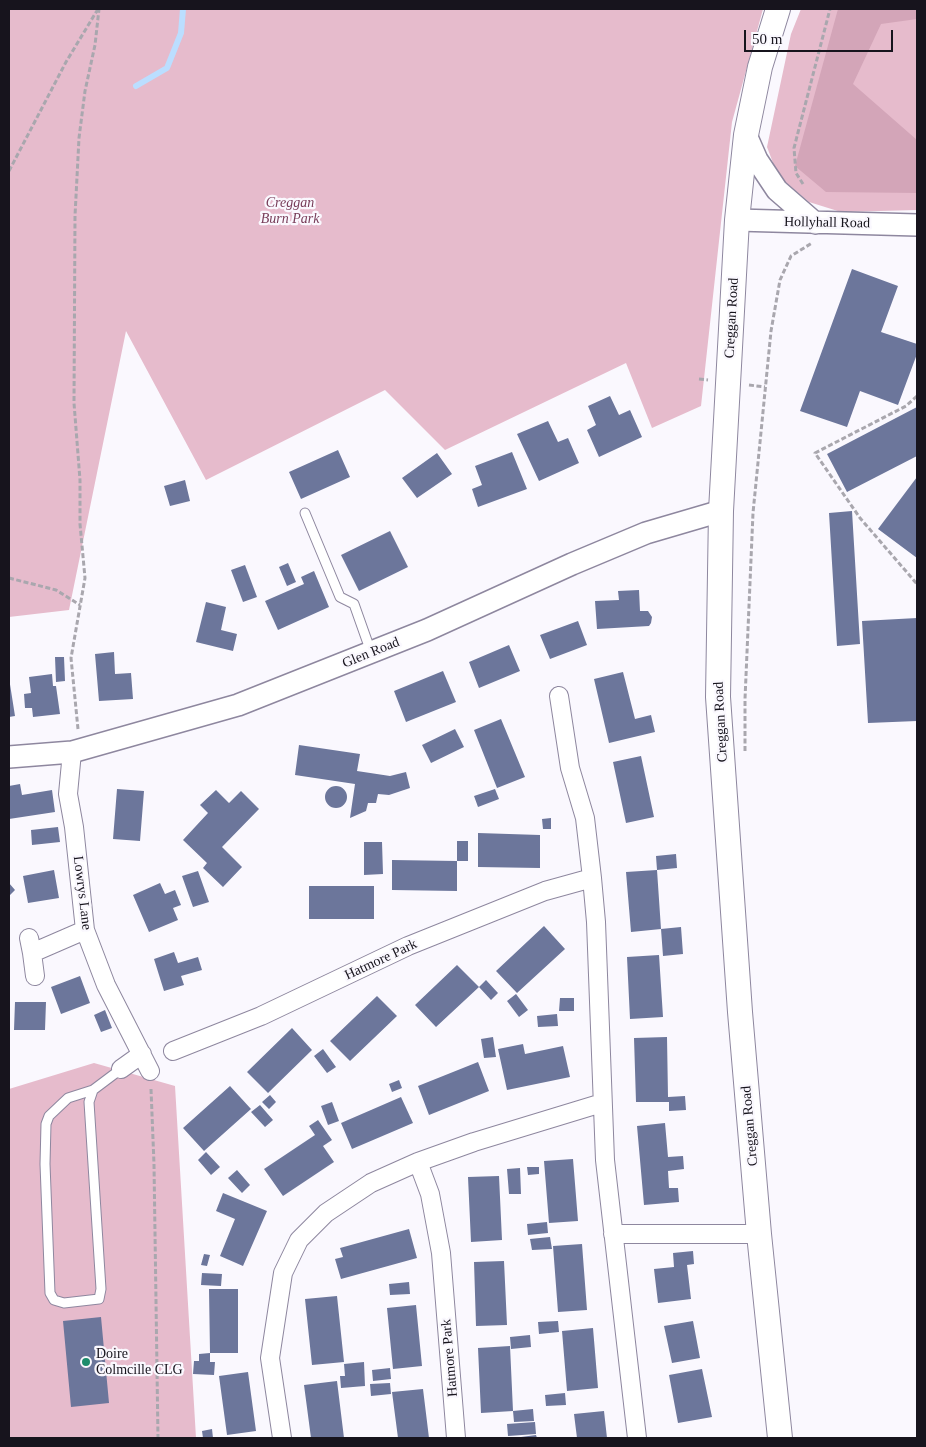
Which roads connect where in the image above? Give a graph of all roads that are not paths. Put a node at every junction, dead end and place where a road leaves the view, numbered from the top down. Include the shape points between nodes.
1 (778, 9) edge
2 (746, 135) junction
3 (737, 220) junction
4 (822, 223) junction
5 (917, 225) edge
6 (721, 511) junction
7 (305, 513) dead end
8 (371, 653) junction
9 (559, 696) dead end
10 (76, 751) junction
11 (9, 757) edge
12 (592, 878) junction
13 (85, 930) junction
14 (35, 976) dead end
15 (173, 1051) dead end
16 (142, 1054) junction
17 (121, 1068) joint
18 (150, 1071) road end
19 (93, 1090) junction
20 (602, 1103) junction
21 (418, 1162) junction
22 (613, 1234) junction
23 (759, 1234) junction
24 (282, 1438) edge
25 (456, 1438) edge
26 (637, 1438) edge
27 (780, 1438) edge

1 - 2 main road, Creggan Road via 760,67
2 - 3 main road, Creggan Road
2 - 4 street via 757,160 777,190
3 - 4 street, Hollyhall Road
3 - 6 main road, Creggan Road
4 - 5 street, Hollyhall Road
6 - 8 street, Glen Road via 646,533
6 - 23 main road, Creggan Road via 718,697
7 - 8 lane via 340,597 354,604
8 - 10 street, Glen Road via 238,705
9 - 12 street via 570,768 585,818
10 - 11 street, Glen Road
10 - 13 street, Lowrys Lane via 68,794
12 - 15 street, Hatmore Park via 545,891 408,946 262,1016
12 - 20 street
13 - 14 street via 31,946
13 - 16 street, Lowrys Lane via 106,985
16 - 17 street
16 - 18 street, Lowrys Lane
17 - 19 lane
19 - 19 lane via 89,1102 101,1289 99,1299 64,1303 54,1300 50,1293 46,1124 49,1116 68,1098
20 - 21 street
20 - 22 street
21 - 24 street via 371,1183 326,1213 299,1240 282,1273 270,1358
21 - 25 street, Hatmore Park via 430,1194 441,1253
22 - 23 street
22 - 26 street
23 - 27 main road, Creggan Road

